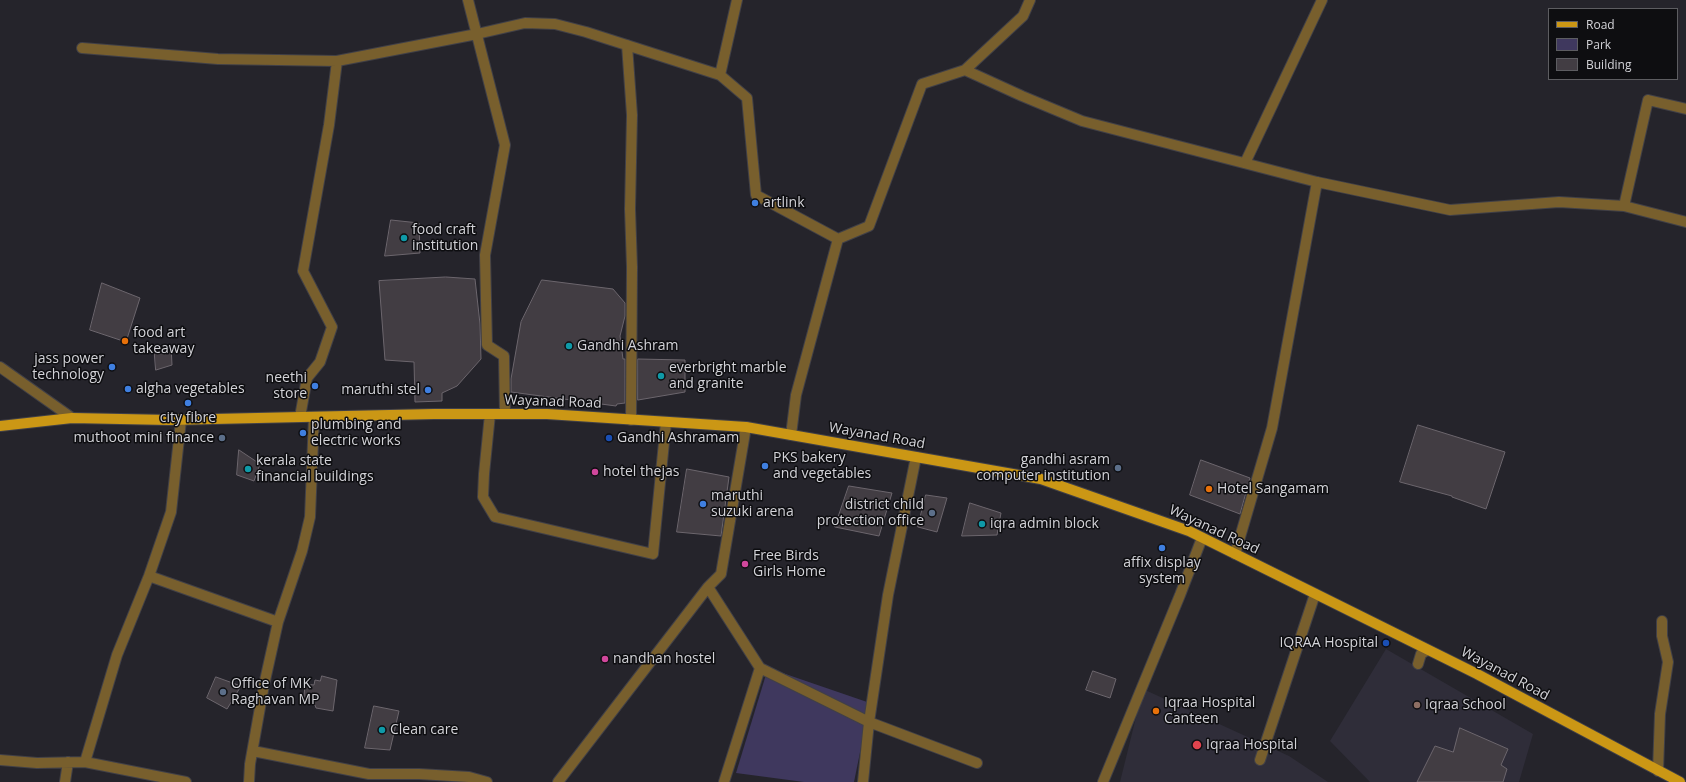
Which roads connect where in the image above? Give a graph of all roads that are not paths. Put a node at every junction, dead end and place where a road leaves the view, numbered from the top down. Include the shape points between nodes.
1 (468, 0) edge
2 (737, 0) edge
3 (1030, 0) edge
4 (1322, 0) edge
5 (476, 34) junction
6 (627, 45) junction
7 (82, 48) dead end
8 (337, 61) junction
9 (965, 70) junction
10 (720, 75) junction
11 (1686, 109) edge
12 (1245, 163) junction
13 (1317, 182) junction
14 (1624, 206) junction
15 (1686, 222) edge
16 (838, 239) junction
17 (0, 367) edge
18 (490, 414) junction
19 (505, 414) junction
20 (300, 417) junction
21 (314, 417) junction
22 (72, 418) junction
23 (180, 420) junction
24 (631, 420) junction
25 (666, 422) junction
26 (0, 426) edge
27 (746, 427) junction
28 (791, 435) junction
29 (916, 457) junction
30 (1202, 538) junction
31 (1235, 554) junction
32 (149, 576) junction
33 (708, 587) junction
34 (1315, 594) junction
35 (1662, 621) dead end
36 (278, 622) junction
37 (1428, 650) junction
38 (1418, 664) dead end
39 (760, 668) junction
40 (869, 722) junction
41 (253, 751) junction
42 (0, 760) edge
43 (1260, 760) dead end
44 (68, 762) junction
45 (85, 762) junction
46 (977, 763) dead end
47 (1658, 771) junction
48 (65, 782) edge
49 (186, 782) edge
50 (249, 782) edge
51 (487, 782) edge
52 (558, 782) edge
53 (724, 782) edge
54 (863, 782) edge
55 (1103, 782) edge
56 (1680, 782) edge

1 - 5 street
2 - 10 street
3 - 9 street via 1023,16
4 - 12 street
5 - 6 street via 525,23 554,24
5 - 8 street
5 - 19 street via 505,145 485,255 487,344 504,356
6 - 10 street
6 - 24 street via 632,115
7 - 8 street via 218,59
8 - 20 street via 329,125 303,271 332,327 320,362 307,378
9 - 12 street via 1082,121
9 - 16 street via 922,84 869,226
10 - 16 street via 748,98 756,195
11 - 14 street via 1648,100
12 - 13 street
13 - 14 street via 1450,210 1559,202
13 - 31 street via 1272,428
14 - 15 street
16 - 28 street via 796,395
17 - 22 street
18 - 19 main road, Wayanad Road
18 - 21 main road, Wayanad Road
18 - 25 street via 483,497 495,517 653,554
19 - 24 main road, Wayanad Road
20 - 21 main road, Wayanad Road
20 - 23 main road, Wayanad Road
21 - 36 street via 310,516 302,551
22 - 23 main road, Wayanad Road
22 - 26 main road, Wayanad Road
23 - 32 street via 171,512
24 - 25 main road, Wayanad Road
25 - 27 main road, Wayanad Road
27 - 28 main road, Wayanad Road
27 - 33 street via 721,574
28 - 29 main road, Wayanad Road
29 - 30 main road, Wayanad Road via 1041,479 1189,531
29 - 40 street via 888,595
30 - 31 main road, Wayanad Road
30 - 55 street
31 - 34 main road, Wayanad Road
32 - 36 street
32 - 45 street via 118,655
33 - 39 street
33 - 52 street
34 - 37 main road, Wayanad Road
34 - 43 street
35 - 47 street via 1662,636 1668,662 1660,714
36 - 41 street
37 - 38 street via 1421,654
37 - 47 main road, Wayanad Road
39 - 40 street
39 - 53 street
40 - 46 street
40 - 54 street
41 - 50 street
41 - 51 street via 369,774 469,777
42 - 44 street
44 - 45 street
44 - 48 street
45 - 49 street
47 - 56 main road, Wayanad Road

